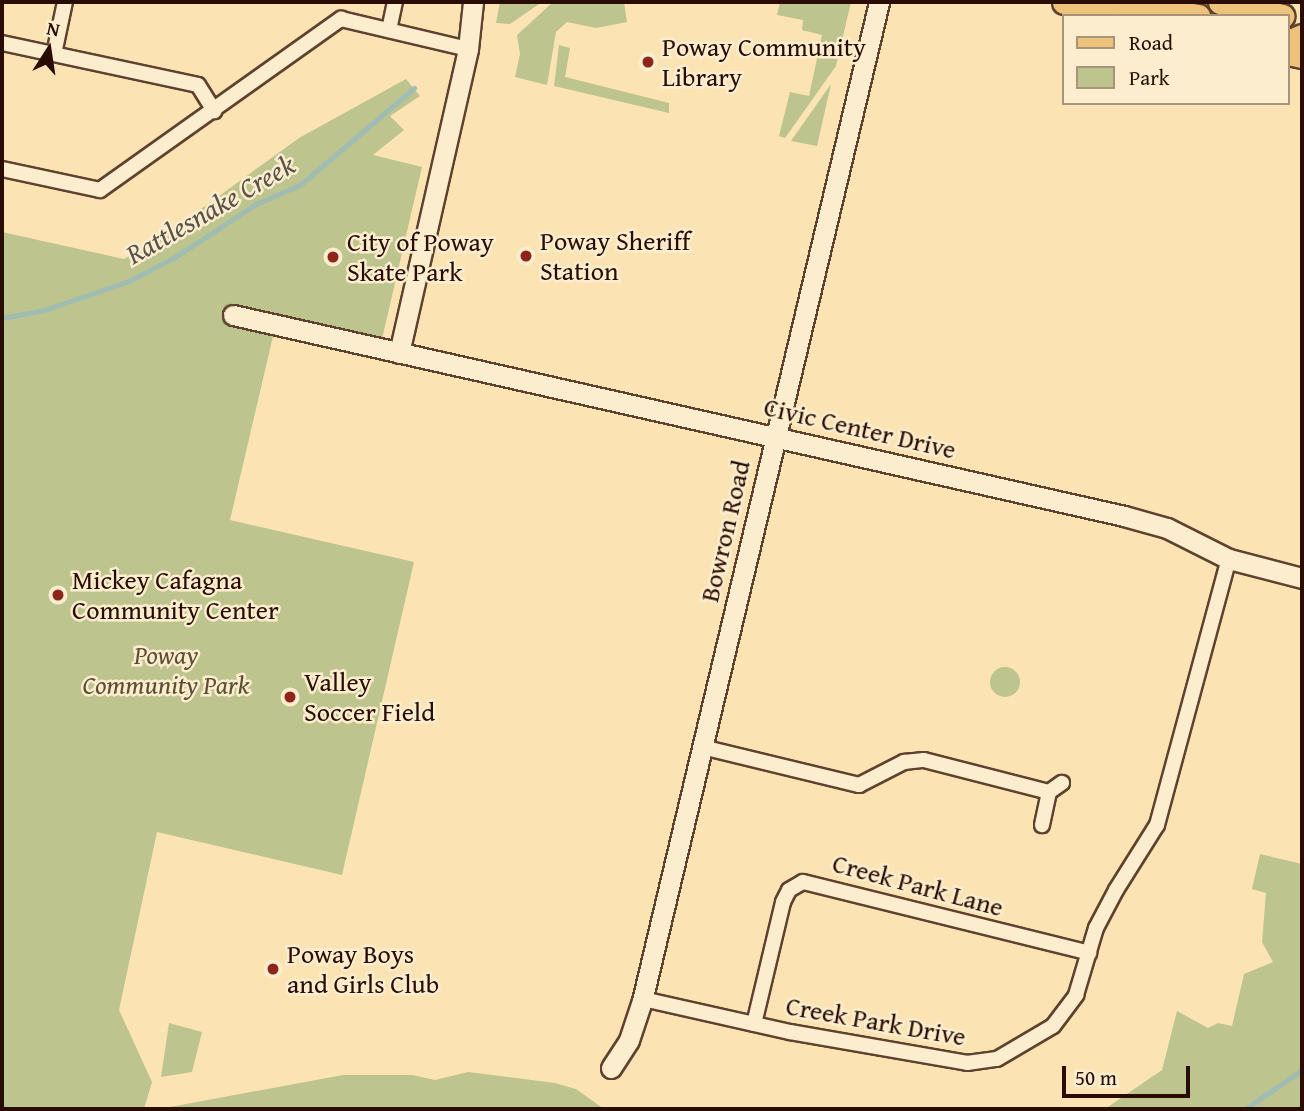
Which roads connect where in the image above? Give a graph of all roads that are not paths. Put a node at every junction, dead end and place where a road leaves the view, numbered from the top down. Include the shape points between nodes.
1 (65, 2) edge
2 (395, 2) edge
3 (473, 2) edge
4 (879, 2) edge
5 (1064, 2) edge
6 (1220, 2) edge
7 (1120, 14) edge
8 (1129, 14) edge
9 (1187, 14) edge
10 (1273, 14) edge
11 (389, 30) junction
12 (2, 43) edge
13 (468, 49) junction
14 (54, 54) junction
15 (214, 111) junction
16 (2, 169) edge
17 (233, 315) dead end
18 (399, 353) junction
19 (773, 435) junction
20 (1229, 559) junction
21 (1302, 579) edge
22 (702, 747) junction
23 (1062, 783) dead end
24 (1049, 792) junction
25 (1042, 825) dead end
26 (1089, 953) junction
27 (643, 999) junction
28 (754, 1024) junction
29 (611, 1068) dead end

1 - 14 street
2 - 11 street
3 - 13 street
4 - 19 street, Bowron Road
5 - 7 main road
6 - 10 main road
8 - 9 main road via 1154,8
11 - 13 street
11 - 15 street via 341,19
12 - 14 street
13 - 18 street
14 - 15 street via 198,85
15 - 16 street via 100,190
17 - 18 street, Civic Center Drive
18 - 19 street, Civic Center Drive
19 - 20 street, Civic Center Drive via 1147,522
19 - 22 street, Bowron Road
20 - 21 street, Civic Center Drive
20 - 26 street, Creek Park Drive via 1157,825 1116,890
22 - 24 street via 859,785 915,759
22 - 27 street, Bowron Road
23 - 24 street
24 - 25 street
26 - 28 street, Creek Park Drive via 1067,1010 1039,1036 997,1059 967,1063
26 - 28 street, Creek Park Lane via 803,882 789,890 783,902
27 - 28 street, Creek Park Drive
27 - 29 street, Bowron Road via 629,1040

